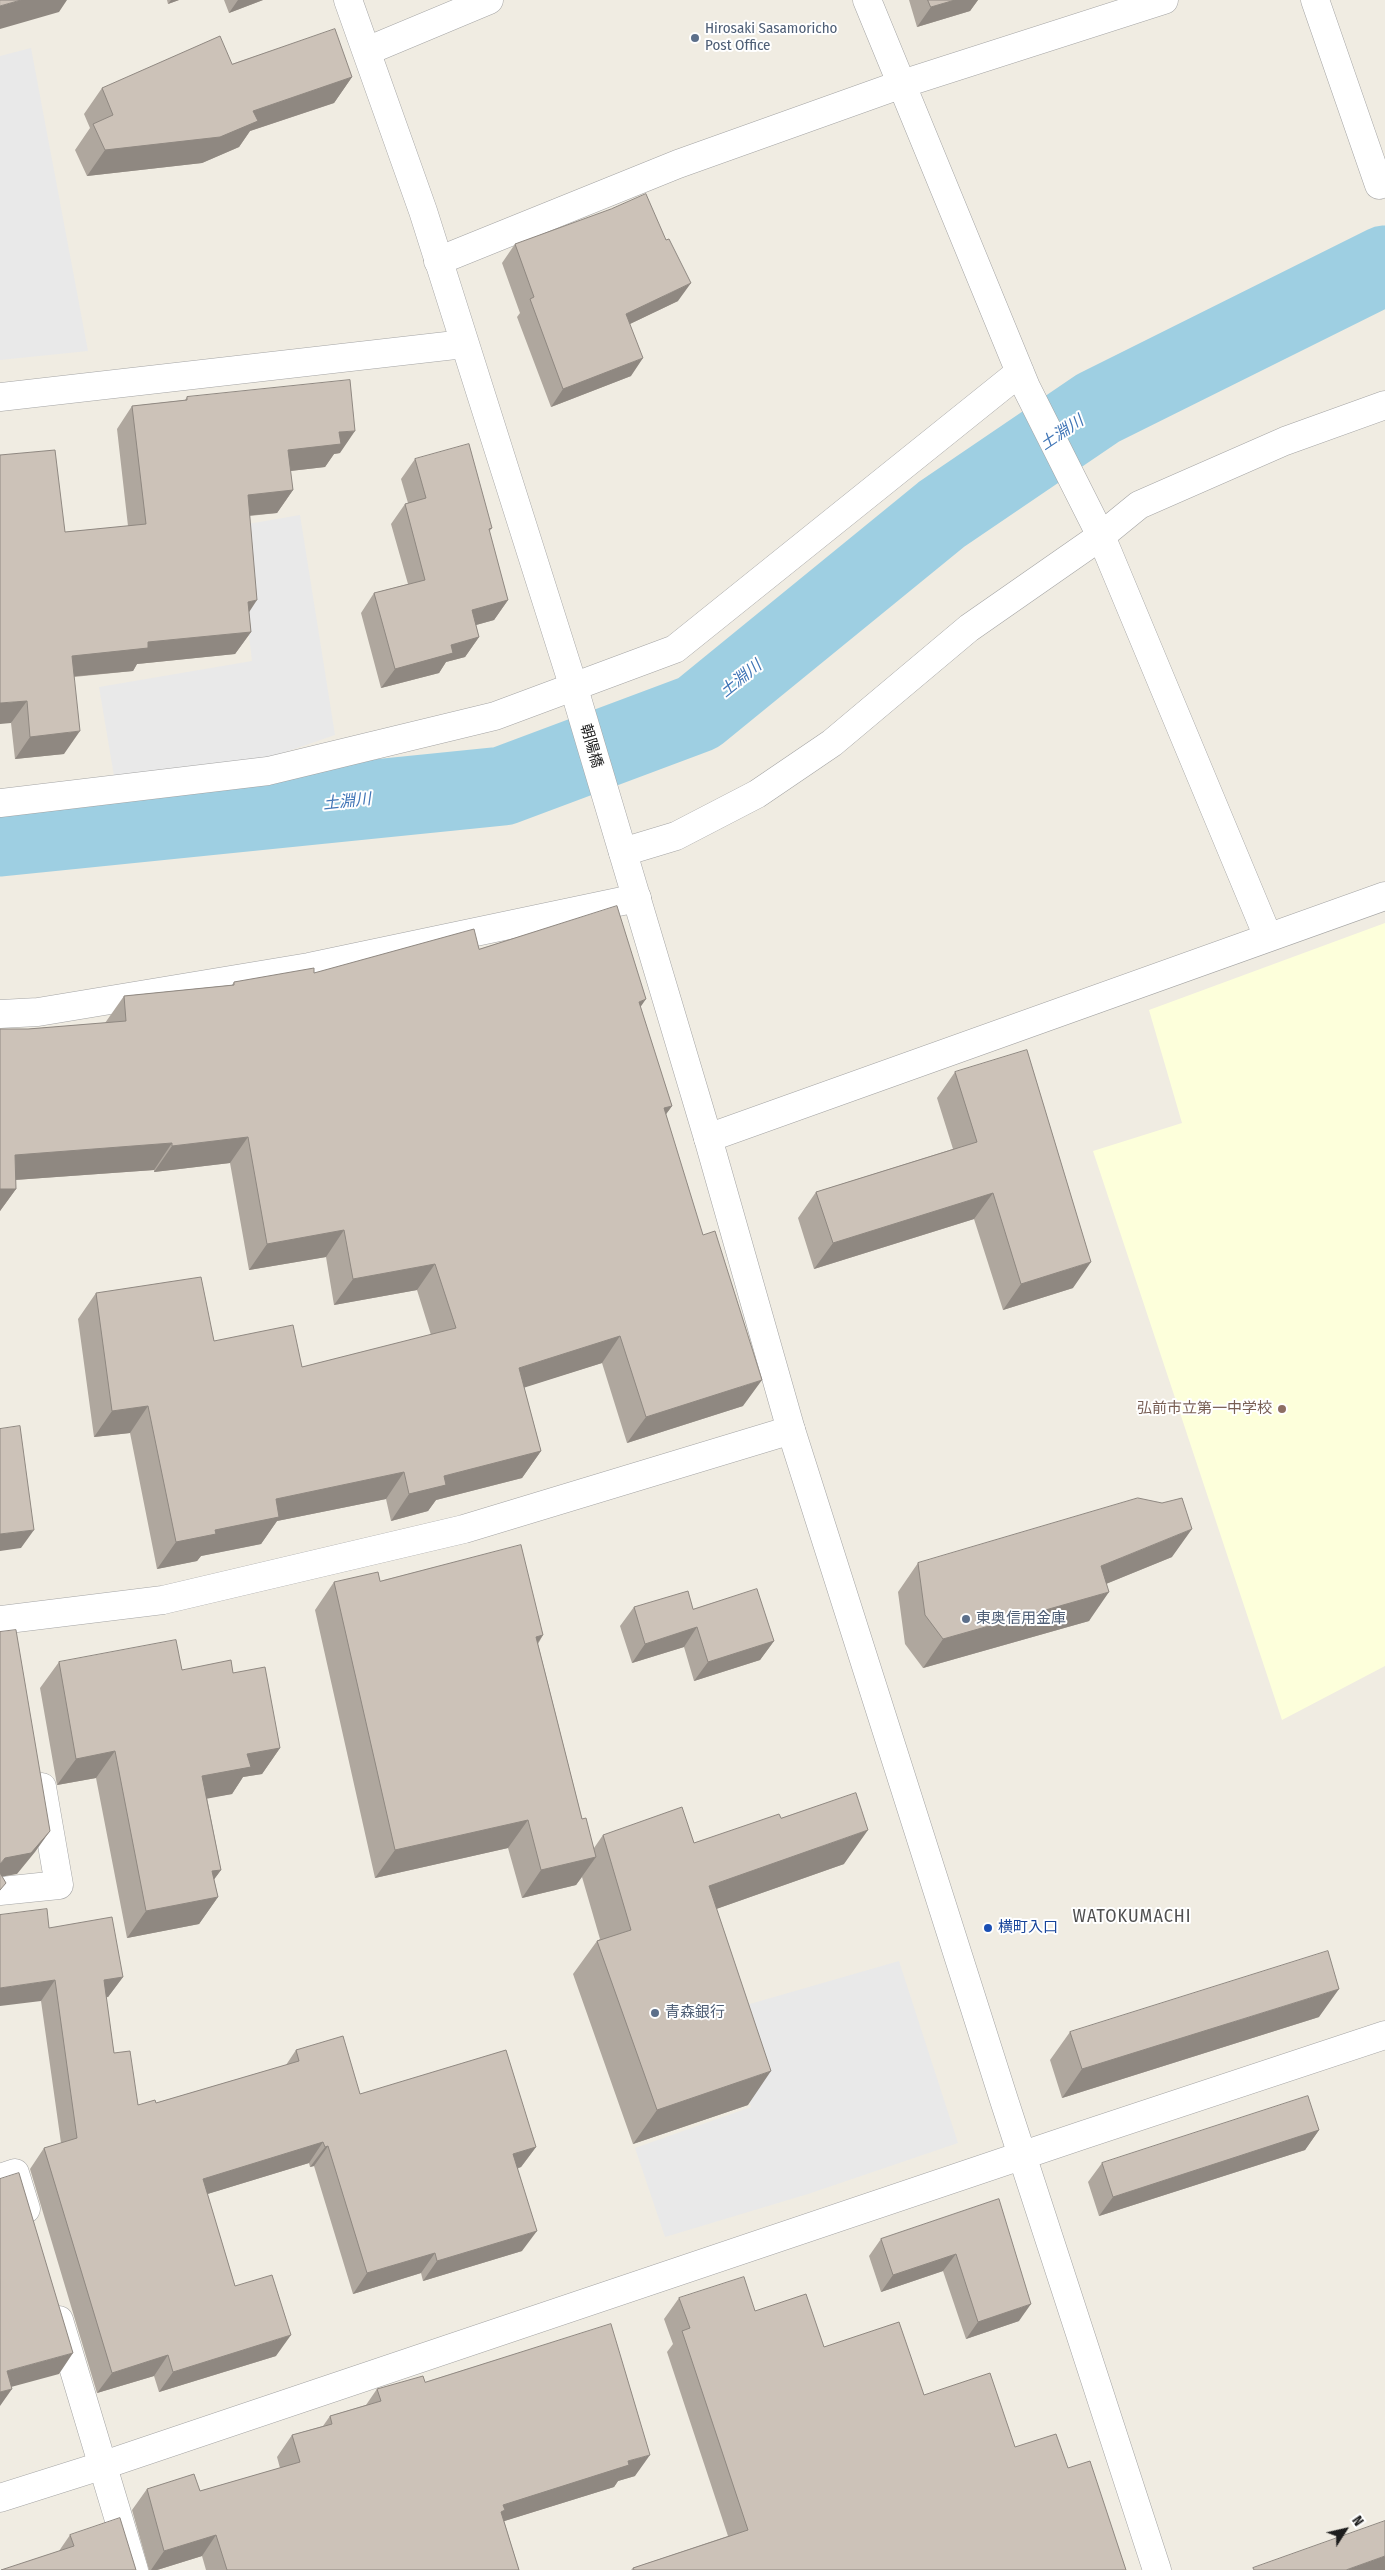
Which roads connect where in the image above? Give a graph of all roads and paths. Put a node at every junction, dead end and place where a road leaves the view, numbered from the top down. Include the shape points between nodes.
1 (348, 0) edge
2 (489, 0) edge
3 (867, 0) edge
4 (1164, 0) edge
5 (1315, 0) edge
6 (367, 51) junction
7 (902, 84) junction
8 (1379, 185) dead end
9 (438, 261) junction
10 (464, 344) junction
11 (1023, 379) junction
12 (0, 397) edge
13 (1385, 405) edge
14 (1101, 536) junction
15 (574, 689) junction
16 (0, 803) edge
17 (623, 852) junction
18 (1385, 896) edge
19 (637, 898) junction
20 (1268, 937) junction
21 (0, 1014) edge
22 (708, 1138) junction
23 (791, 1430) junction
24 (6, 1619) edge
25 (17, 1647) edge
26 (37, 1761) edge
27 (0, 1891) edge
28 (1385, 2035) edge
29 (1023, 2155) junction
30 (0, 2178) edge
31 (32, 2230) edge
32 (52, 2296) edge
33 (104, 2465) junction
34 (0, 2498) edge
35 (134, 2570) edge
36 (1158, 2570) edge

1 - 6 street, 朝陽橋
2 - 6 street
3 - 7 street
4 - 7 street
5 - 8 street
6 - 9 street, 朝陽橋
7 - 9 street via 678,164
7 - 11 street
9 - 10 street, 朝陽橋
10 - 12 street
10 - 15 street, 朝陽橋
11 - 14 street
11 - 15 street via 676,649
13 - 14 street via 1285,441 1139,504
14 - 17 street via 969,628 832,743 757,794 676,836
14 - 20 street
15 - 16 street via 495,716 268,771
15 - 17 street, 朝陽橋
17 - 19 street, 朝陽橋
18 - 20 street
19 - 21 street via 309,967 38,1012
19 - 22 street, 朝陽橋
20 - 22 street
22 - 23 street, 朝陽橋
23 - 24 street via 464,1529 163,1600
23 - 29 street, 朝陽橋
24 - 25 street
26 - 27 street via 59,1885
28 - 29 street
29 - 33 street
29 - 36 street, 朝陽橋
30 - 31 street via 15,2173
32 - 33 street
33 - 34 street
33 - 35 street

